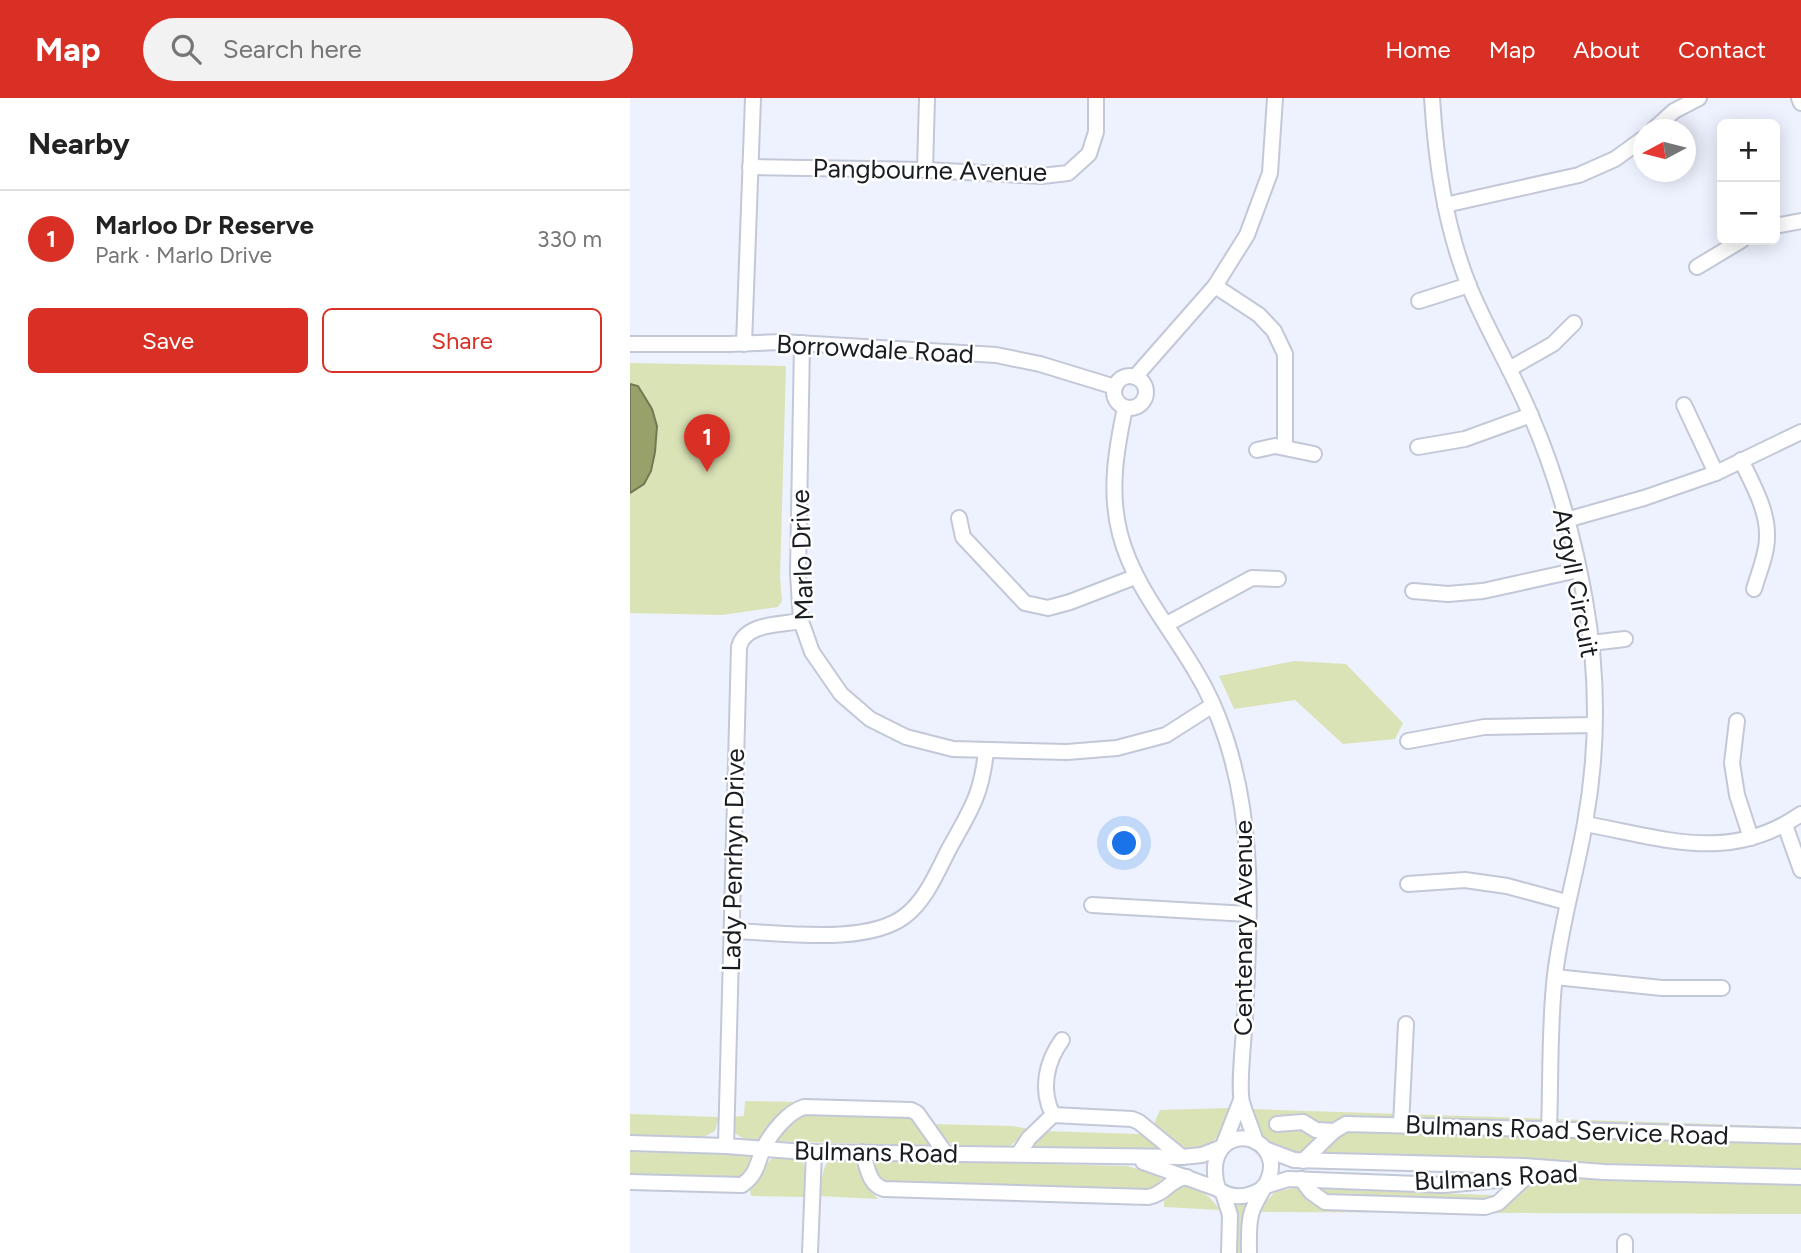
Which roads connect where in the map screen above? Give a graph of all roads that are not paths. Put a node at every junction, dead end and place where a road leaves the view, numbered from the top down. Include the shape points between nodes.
1 (753, 98) edge
2 (927, 98) edge
3 (1096, 98) edge
4 (1275, 98) edge
5 (1432, 98) edge
6 (1699, 98) edge
7 (1665, 119) edge
8 (1633, 146) edge
9 (750, 167) junction
10 (925, 170) junction
11 (1445, 205) junction
12 (1801, 221) edge
13 (1780, 225) edge
14 (1734, 245) edge
15 (1697, 267) dead end
16 (1469, 285) junction
17 (1214, 286) junction
18 (1419, 301) dead end
19 (1573, 323) dead end
20 (802, 343) junction
21 (630, 344) edge
22 (744, 344) junction
23 (1509, 369) junction
24 (1135, 377) junction
25 (1115, 387) junction
26 (1684, 405) dead end
27 (1125, 408) junction
28 (1531, 415) junction
29 (1801, 432) edge
30 (1285, 447) junction
31 (1418, 447) dead end
32 (1256, 450) dead end
33 (1314, 454) dead end
34 (1741, 460) junction
35 (1716, 473) junction
36 (959, 518) dead end
37 (1566, 520) junction
38 (1578, 570) junction
39 (1135, 576) junction
40 (1278, 579) dead end
41 (1754, 589) dead end
42 (1413, 591) dead end
43 (801, 621) junction
44 (1167, 624) junction
45 (1625, 639) dead end
46 (1591, 643) junction
47 (1213, 705) junction
48 (1737, 721) dead end
49 (1594, 725) junction
50 (1408, 741) dead end
51 (986, 750) junction
52 (1801, 814) edge
53 (1585, 824) junction
54 (1785, 825) junction
55 (1751, 838) junction
56 (1801, 870) edge
57 (1408, 884) dead end
58 (1566, 902) junction
59 (1092, 905) dead end
60 (1248, 914) junction
61 (731, 930) junction
62 (1555, 977) junction
63 (1722, 988) dead end
64 (1406, 1024) dead end
65 (1062, 1040) dead end
66 (1241, 1100) junction
67 (1053, 1115) junction
68 (1277, 1124) dead end
69 (1401, 1125) junction
70 (1315, 1130) junction
71 (1549, 1130) junction
72 (1334, 1131) junction
73 (1801, 1136) edge
74 (630, 1143) edge
75 (726, 1146) junction
76 (1261, 1146) junction
77 (1222, 1147) junction
78 (1318, 1147) junction
79 (763, 1150) junction
80 (814, 1152) junction
81 (862, 1152) junction
82 (1019, 1153) junction
83 (946, 1154) junction
84 (1122, 1156) junction
85 (1182, 1157) junction
86 (1303, 1161) junction
87 (1605, 1172) junction
88 (1187, 1177) junction
89 (1527, 1177) junction
90 (1801, 1177) edge
91 (1301, 1179) junction
92 (630, 1182) edge
93 (1262, 1189) junction
94 (1220, 1191) junction
95 (810, 1253) edge
96 (1229, 1253) edge
97 (1249, 1253) edge

1 - 9 street
2 - 10 street
3 - 10 street, Pangbourne Avenue via 1096,132 1089,155 1068,173 1042,176
4 - 17 street via 1270,173 1247,235
5 - 11 street, Argyll Circuit
6 - 7 street
8 - 11 street via 1579,175
9 - 10 street, Pangbourne Avenue
9 - 22 street
11 - 16 street, Argyll Circuit
12 - 13 street
14 - 15 street
16 - 18 street
16 - 23 street, Argyll Circuit
17 - 24 street
17 - 30 street via 1259,315 1274,331 1285,354
19 - 23 street via 1553,344
20 - 22 street, Borrowdale Road
20 - 25 street, Borrowdale Road via 996,355
20 - 43 street, Marlo Drive via 797,573
21 - 22 street, Borrowdale Road
23 - 28 street, Argyll Circuit
24 - 25 street via 1122,378
24 - 27 street via 1144,384 1145,400 1137,408
25 - 27 street via 1116,401
26 - 35 street
27 - 39 street, Centenary Avenue via 1115,454 1115,492 1120,533
28 - 31 street via 1465,439
28 - 37 street, Argyll Circuit
29 - 34 street
30 - 32 street
30 - 33 street
34 - 35 street
34 - 41 street via 1766,522 1765,553
35 - 37 street
36 - 39 street via 963,537 1025,603 1048,608 1070,603
37 - 38 street, Argyll Circuit
38 - 42 street via 1483,592
38 - 46 street, Argyll Circuit
39 - 44 street, Centenary Avenue
40 - 44 street via 1252,579
43 - 51 street, Marlo Drive via 812,652 832,684 870,719 906,737 953,749
43 - 61 street, Lady Penrhyn Drive via 749,631 738,647
44 - 47 street, Centenary Avenue
45 - 46 street
46 - 49 street, Argyll Circuit
47 - 51 street, Marlo Drive via 1166,735 1117,748
47 - 60 street, Centenary Avenue via 1241,803 1248,848
48 - 55 street via 1732,763
49 - 50 street via 1484,727
49 - 53 street, Argyll Circuit
51 - 61 street via 977,800 926,891 904,917 869,932 845,934
52 - 54 street
53 - 55 street via 1700,845
53 - 58 street, Argyll Circuit
54 - 55 street
54 - 56 street
57 - 58 street via 1465,880
58 - 62 street, Argyll Circuit
59 - 60 street
60 - 66 street, Centenary Avenue
61 - 75 street, Lady Penrhyn Drive
62 - 63 street via 1662,988
62 - 71 street, Argyll Circuit
64 - 69 street
65 - 67 street via 1047,1068 1047,1102
66 - 76 street, Centenary Avenue
66 - 77 street, Centenary Avenue
67 - 82 street
67 - 85 street via 1132,1119
68 - 70 street, Bulmans Road Service Road via 1303,1122
69 - 71 street, Bulmans Road Service Road
69 - 72 street, Bulmans Road Service Road via 1346,1124
70 - 72 street, Bulmans Road Service Road
70 - 78 street
71 - 73 street, Bulmans Road Service Road
72 - 78 street
74 - 75 street, Bulmans Road
75 - 79 street, Bulmans Road
76 - 77 street via 1239,1139
76 - 86 street, Bulmans Road
76 - 93 street via 1271,1169
77 - 85 street, Bulmans Road
77 - 94 street via 1213,1166
78 - 86 street
79 - 80 street, Bulmans Road
79 - 83 street via 798,1109 823,1107 911,1110 918,1113
79 - 92 street via 754,1174 742,1185
80 - 81 street, Bulmans Road
80 - 95 street
81 - 83 street, Bulmans Road
81 - 88 street via 870,1177 884,1189 1148,1197
82 - 83 street, Bulmans Road
82 - 84 street, Bulmans Road
84 - 85 street, Bulmans Road
84 - 88 street, Bulmans Road
86 - 87 street, Bulmans Road
87 - 89 street, Bulmans Road
87 - 90 street, Bulmans Road
88 - 94 street, Bulmans Road
89 - 91 street, Bulmans Road via 1444,1185
89 - 91 street, Bulmans Road Service Road via 1498,1203 1485,1206 1325,1202
91 - 93 street, Bulmans Road via 1280,1180
93 - 94 street via 1242,1196
93 - 97 street via 1251,1215
94 - 96 street via 1230,1214

